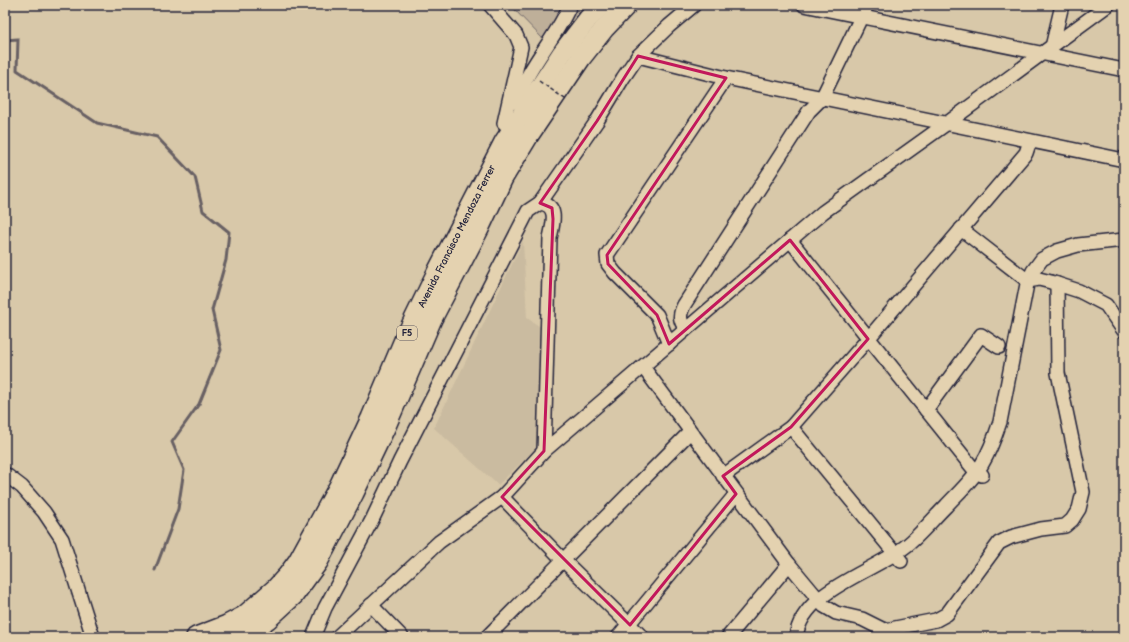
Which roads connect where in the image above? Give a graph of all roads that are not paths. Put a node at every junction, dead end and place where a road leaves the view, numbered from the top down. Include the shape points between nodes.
1 (490, 5) edge
2 (570, 5) edge
3 (602, 5) edge
4 (627, 5) edge
5 (694, 5) edge
6 (804, 5) edge
7 (1062, 5) edge
8 (1108, 5) edge
9 (864, 11) edge
10 (1048, 50) junction
11 (638, 56) junction
12 (1124, 70) edge
13 (726, 78) junction
14 (822, 98) junction
15 (946, 124) junction
16 (520, 127) junction
17 (1030, 141) junction
18 (1124, 160) edge
19 (540, 203) junction
20 (961, 229) junction
21 (790, 240) junction
22 (1124, 240) edge
23 (1124, 249) edge
24 (1033, 280) junction
25 (1057, 284) junction
26 (686, 329) junction
27 (1124, 331) edge
28 (868, 339) junction
29 (669, 344) junction
30 (999, 347) dead end
31 (642, 367) junction
32 (926, 410) junction
33 (791, 427) junction
34 (690, 432) junction
35 (544, 451) junction
36 (5, 474) edge
37 (980, 474) junction
38 (723, 476) junction
39 (346, 489) junction
40 (736, 494) junction
41 (502, 497) junction
42 (898, 558) junction
43 (563, 560) junction
44 (789, 564) junction
45 (821, 602) junction
46 (371, 605) junction
47 (630, 625) junction
48 (885, 630) junction
49 (93, 637) edge
50 (196, 637) edge
51 (241, 637) edge
52 (313, 637) edge
53 (337, 637) edge
54 (402, 637) edge
55 (487, 637) edge
56 (618, 637) edge
57 (642, 637) edge
58 (728, 637) edge
59 (796, 637) edge
60 (805, 637) edge
61 (898, 637) edge

1 - 16 street via 516,35 521,47 504,123
2 - 16 street via 522,87 516,105
3 - 16 highway, Avenida Francisco Mendoza Ferrer / F5 via 562,53
4 - 16 highway, Avenida Francisco Mendoza Ferrer / F5
5 - 11 street
6 - 9 street
7 - 10 street
8 - 10 street
9 - 10 street
9 - 14 street
10 - 12 street
10 - 15 street
11 - 13 street
11 - 19 street
13 - 14 street
13 - 29 street via 607,256 608,264 615,273 657,315
14 - 15 street
14 - 26 street via 809,111 684,305 680,318
15 - 17 street
15 - 21 street via 823,212
16 - 39 highway, Avenida Francisco Mendoza Ferrer / F5 via 488,171 404,340 371,418
17 - 18 street
17 - 20 street via 1026,153
19 - 35 street via 552,208 553,219 550,238
19 - 52 street via 528,211 325,608
20 - 24 street
20 - 28 street
21 - 26 street
21 - 28 street
22 - 24 street via 1078,245 1058,251 1042,259 1033,271
23 - 24 street via 1069,256 1047,266
24 - 25 street
24 - 37 street via 1024,296 1000,422
25 - 27 street via 1106,305
25 - 48 street via 1058,373 1083,492 1079,509 1065,526 1041,529 999,543 947,614 936,620
26 - 29 street
28 - 32 street
28 - 33 street
29 - 31 street
30 - 32 street via 981,335
31 - 34 street
31 - 35 street
32 - 37 street
33 - 38 street
33 - 42 street
34 - 38 street
34 - 43 street
35 - 41 street
36 - 49 street via 22,487 44,512 62,539
37 - 42 street via 918,548
38 - 40 street
39 - 50 highway, Avenida Francisco Mendoza Ferrer / F5 via 298,561 276,588 244,616
39 - 51 highway, Avenida Francisco Mendoza Ferrer / F5 via 318,562 294,595 268,619
40 - 44 street
40 - 47 street
41 - 43 street
41 - 46 street via 439,542
42 - 45 street via 845,591
43 - 47 street
43 - 55 street
44 - 45 street
44 - 58 street
45 - 48 street via 836,613 862,619
45 - 59 street via 806,614
45 - 60 street via 805,632
46 - 53 street
46 - 54 street
47 - 56 street
47 - 57 street
48 - 61 street

